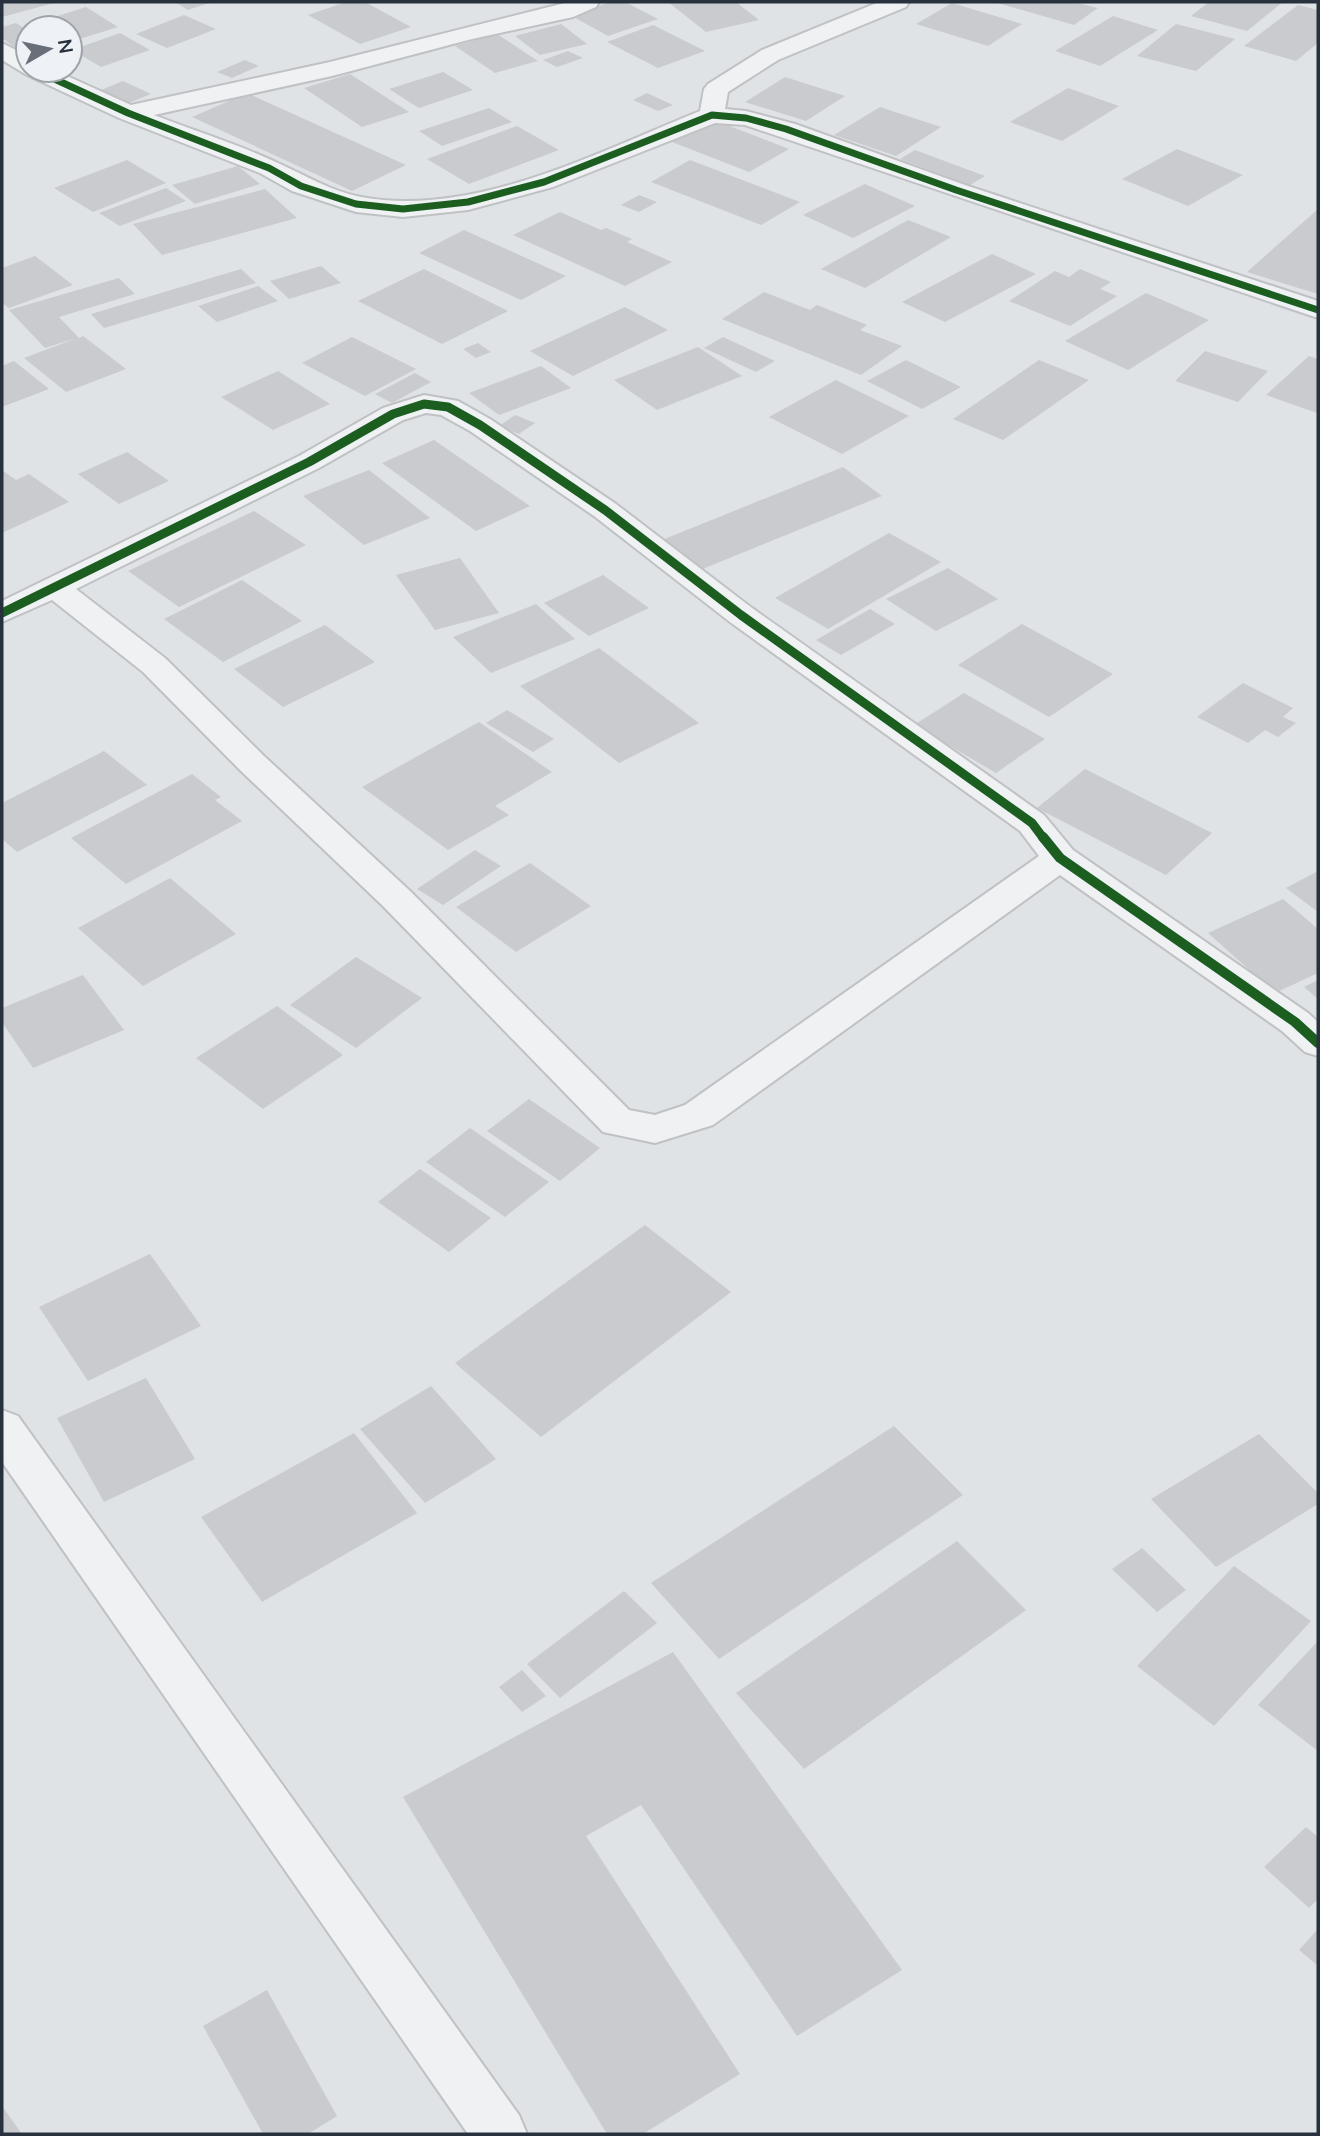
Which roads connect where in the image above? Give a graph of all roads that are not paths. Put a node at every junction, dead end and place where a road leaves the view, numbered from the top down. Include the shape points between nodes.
1 (588, 2) edge
2 (898, 2) edge
3 (65, 84) edge
4 (128, 113) junction
5 (712, 114) junction
6 (1318, 310) edge
7 (56, 588) junction
8 (2, 613) edge
9 (1059, 858) junction
10 (1318, 1043) edge
11 (2, 1428) edge
12 (500, 2134) edge

1 - 4 street via 565,12 332,69
2 - 5 street via 759,62 716,89
3 - 4 street
4 - 5 street via 269,168 301,186 356,204 403,209 468,202 544,182
5 - 6 street via 786,129
7 - 8 street
7 - 9 street via 309,462 393,414 424,404 447,407 605,510 741,615 1032,823
7 - 9 street via 154,665 396,898 617,1122 655,1129 699,1115
9 - 10 street via 1295,1022
11 - 12 street

